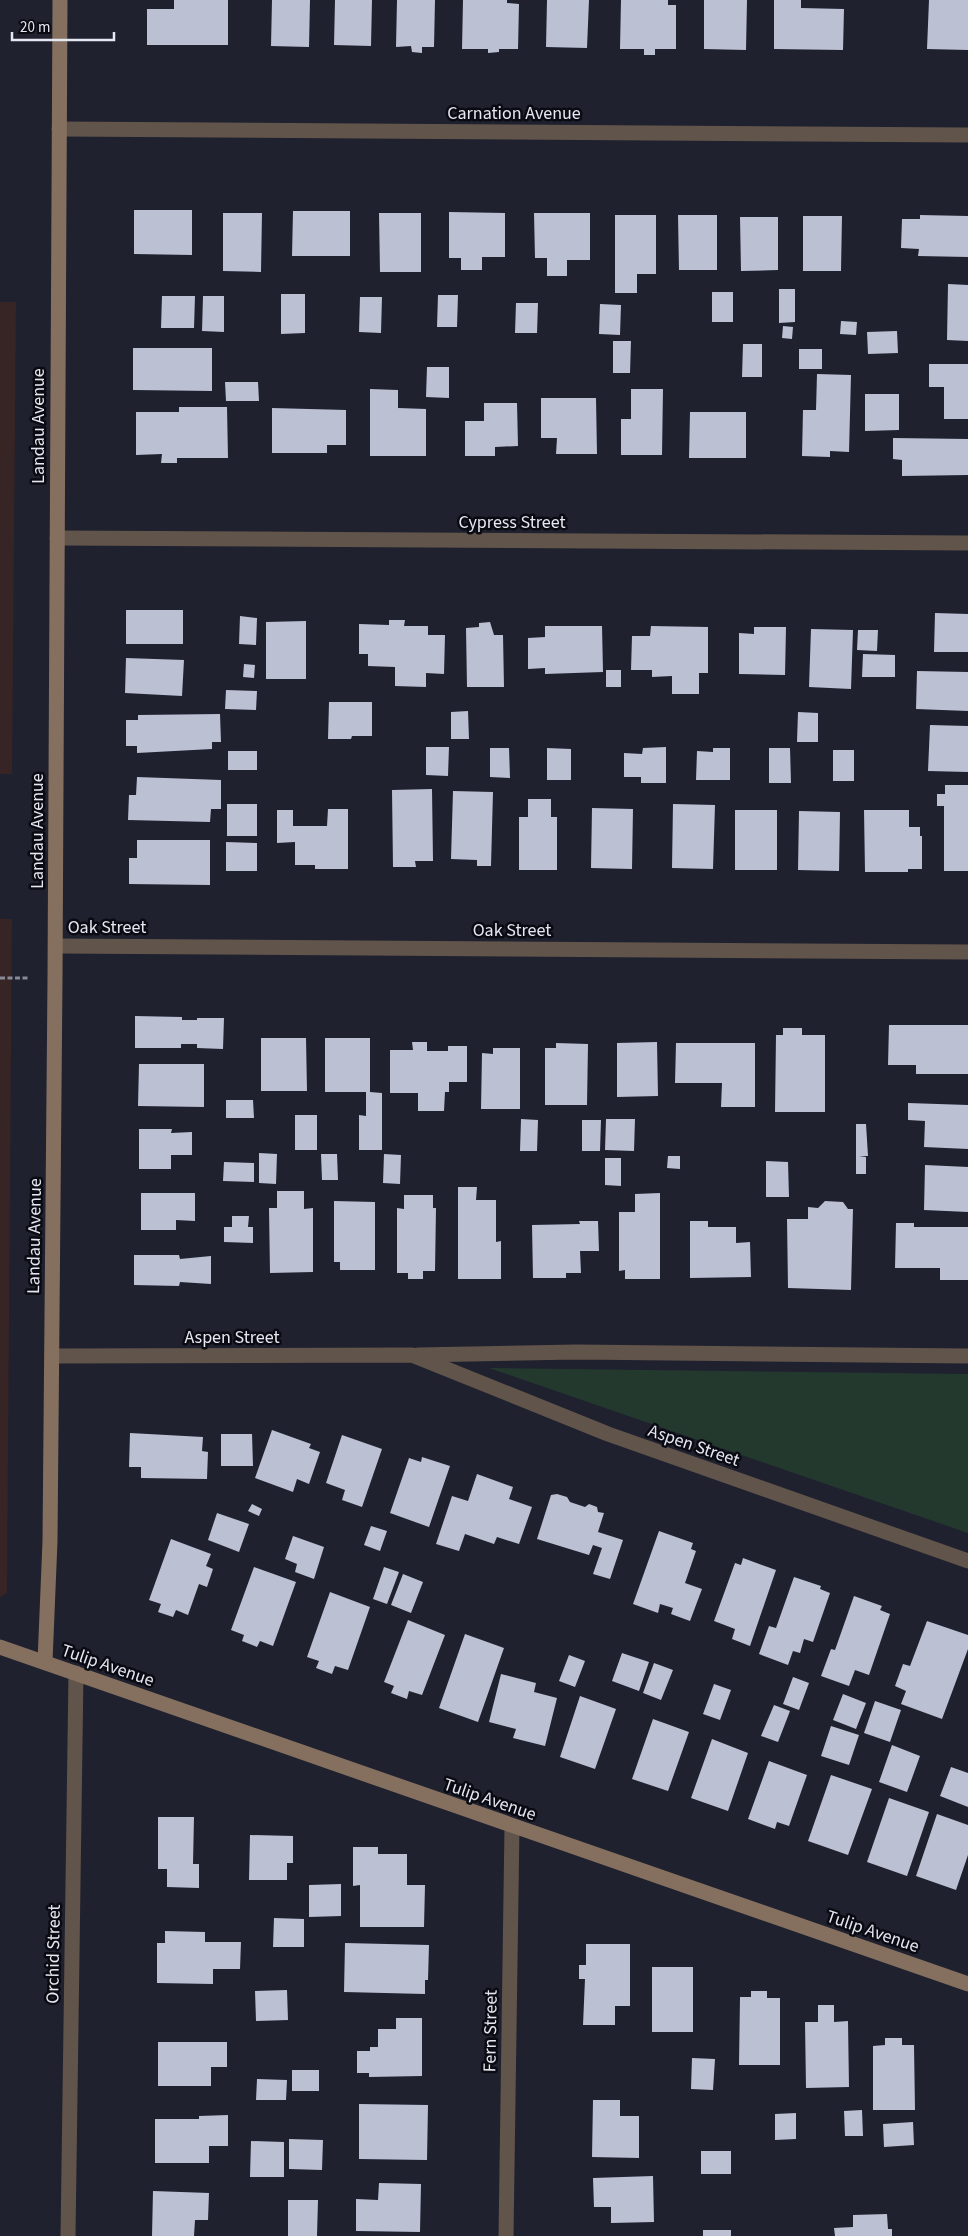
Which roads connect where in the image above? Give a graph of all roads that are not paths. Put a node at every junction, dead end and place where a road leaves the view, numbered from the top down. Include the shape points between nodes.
1 (60, 0) edge
2 (59, 129) junction
3 (968, 135) edge
4 (57, 538) junction
5 (968, 544) edge
6 (56, 946) junction
7 (968, 952) edge
8 (412, 1355) junction
9 (52, 1356) junction
10 (968, 1356) edge
11 (968, 1561) edge
12 (0, 1647) edge
13 (45, 1662) junction
14 (76, 1673) junction
15 (512, 1826) junction
16 (968, 1984) edge
17 (68, 2236) edge
18 (506, 2236) edge

1 - 2 street, Landau Avenue
2 - 3 street, Carnation Avenue
2 - 4 street, Landau Avenue
4 - 5 street, Cypress Street
4 - 6 street, Landau Avenue
6 - 7 street, Oak Street
6 - 9 street, Landau Avenue
8 - 9 street, Aspen Street
8 - 10 street, Aspen Street via 587,1352
8 - 11 street, Aspen Street via 608,1434
9 - 13 street, Landau Avenue
12 - 13 street, Tulip Avenue
13 - 14 street, Tulip Avenue
14 - 15 street, Tulip Avenue
14 - 17 street, Orchid Street
15 - 16 street, Tulip Avenue
15 - 18 street, Fern Street

